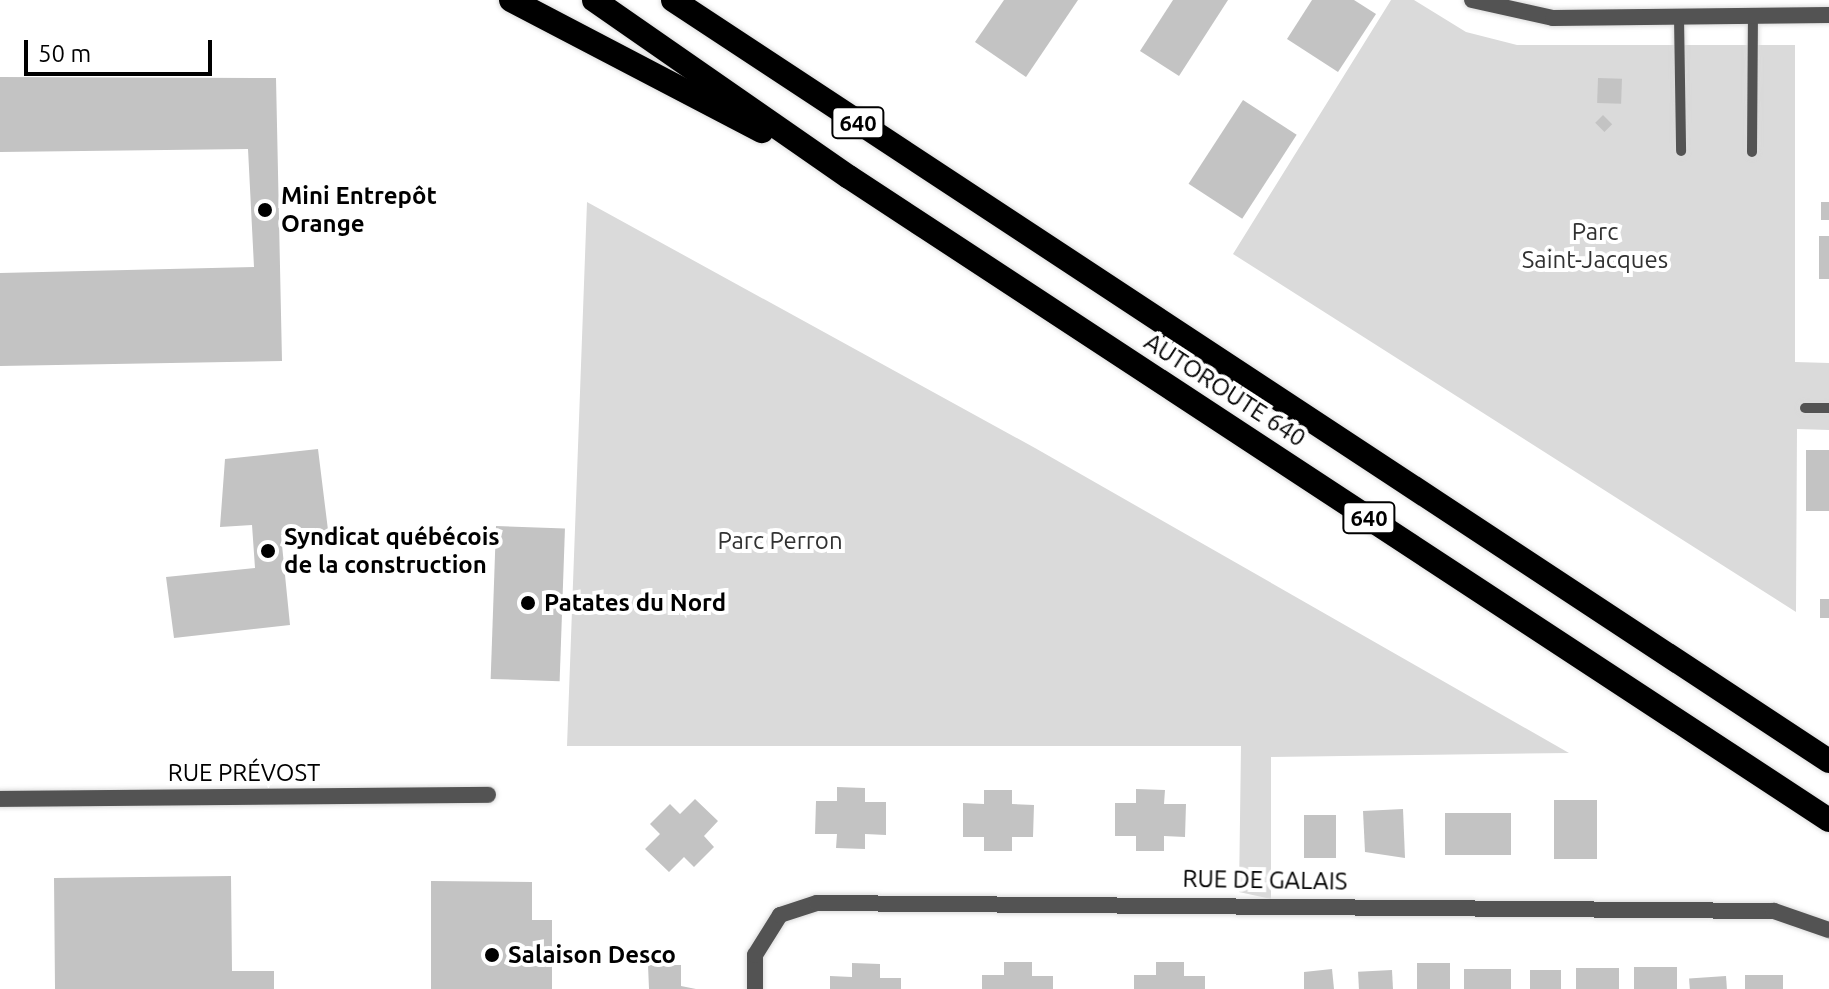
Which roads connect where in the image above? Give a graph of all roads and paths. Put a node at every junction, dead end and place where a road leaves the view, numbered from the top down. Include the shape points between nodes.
1 (511, 0) edge
2 (594, 0) edge
3 (1472, 0) edge
4 (677, 2) edge
5 (1654, 8) edge
6 (1829, 15) edge
7 (1753, 16) junction
8 (1679, 17) junction
9 (1681, 151) dead end
10 (1752, 152) dead end
11 (849, 177) junction
12 (1805, 408) dead end
13 (1829, 408) edge
14 (1829, 761) edge
15 (488, 795) dead end
16 (0, 799) edge
17 (1829, 820) edge
18 (1829, 930) edge
19 (755, 989) edge

1 - 11 highway
2 - 11 highway, AUTOROUTE 640 / 640
3 - 5 street via 1553,18
4 - 14 highway, AUTOROUTE 640 / 640
5 - 8 street
6 - 7 street
7 - 8 street
7 - 10 lane
8 - 9 lane
11 - 17 highway, AUTOROUTE 640 / 640
12 - 13 lane
15 - 16 street, RUE PRÉVOST
18 - 19 street, RUE DE GALAIS via 1774,911 1297,899 817,903 780,915 755,955

